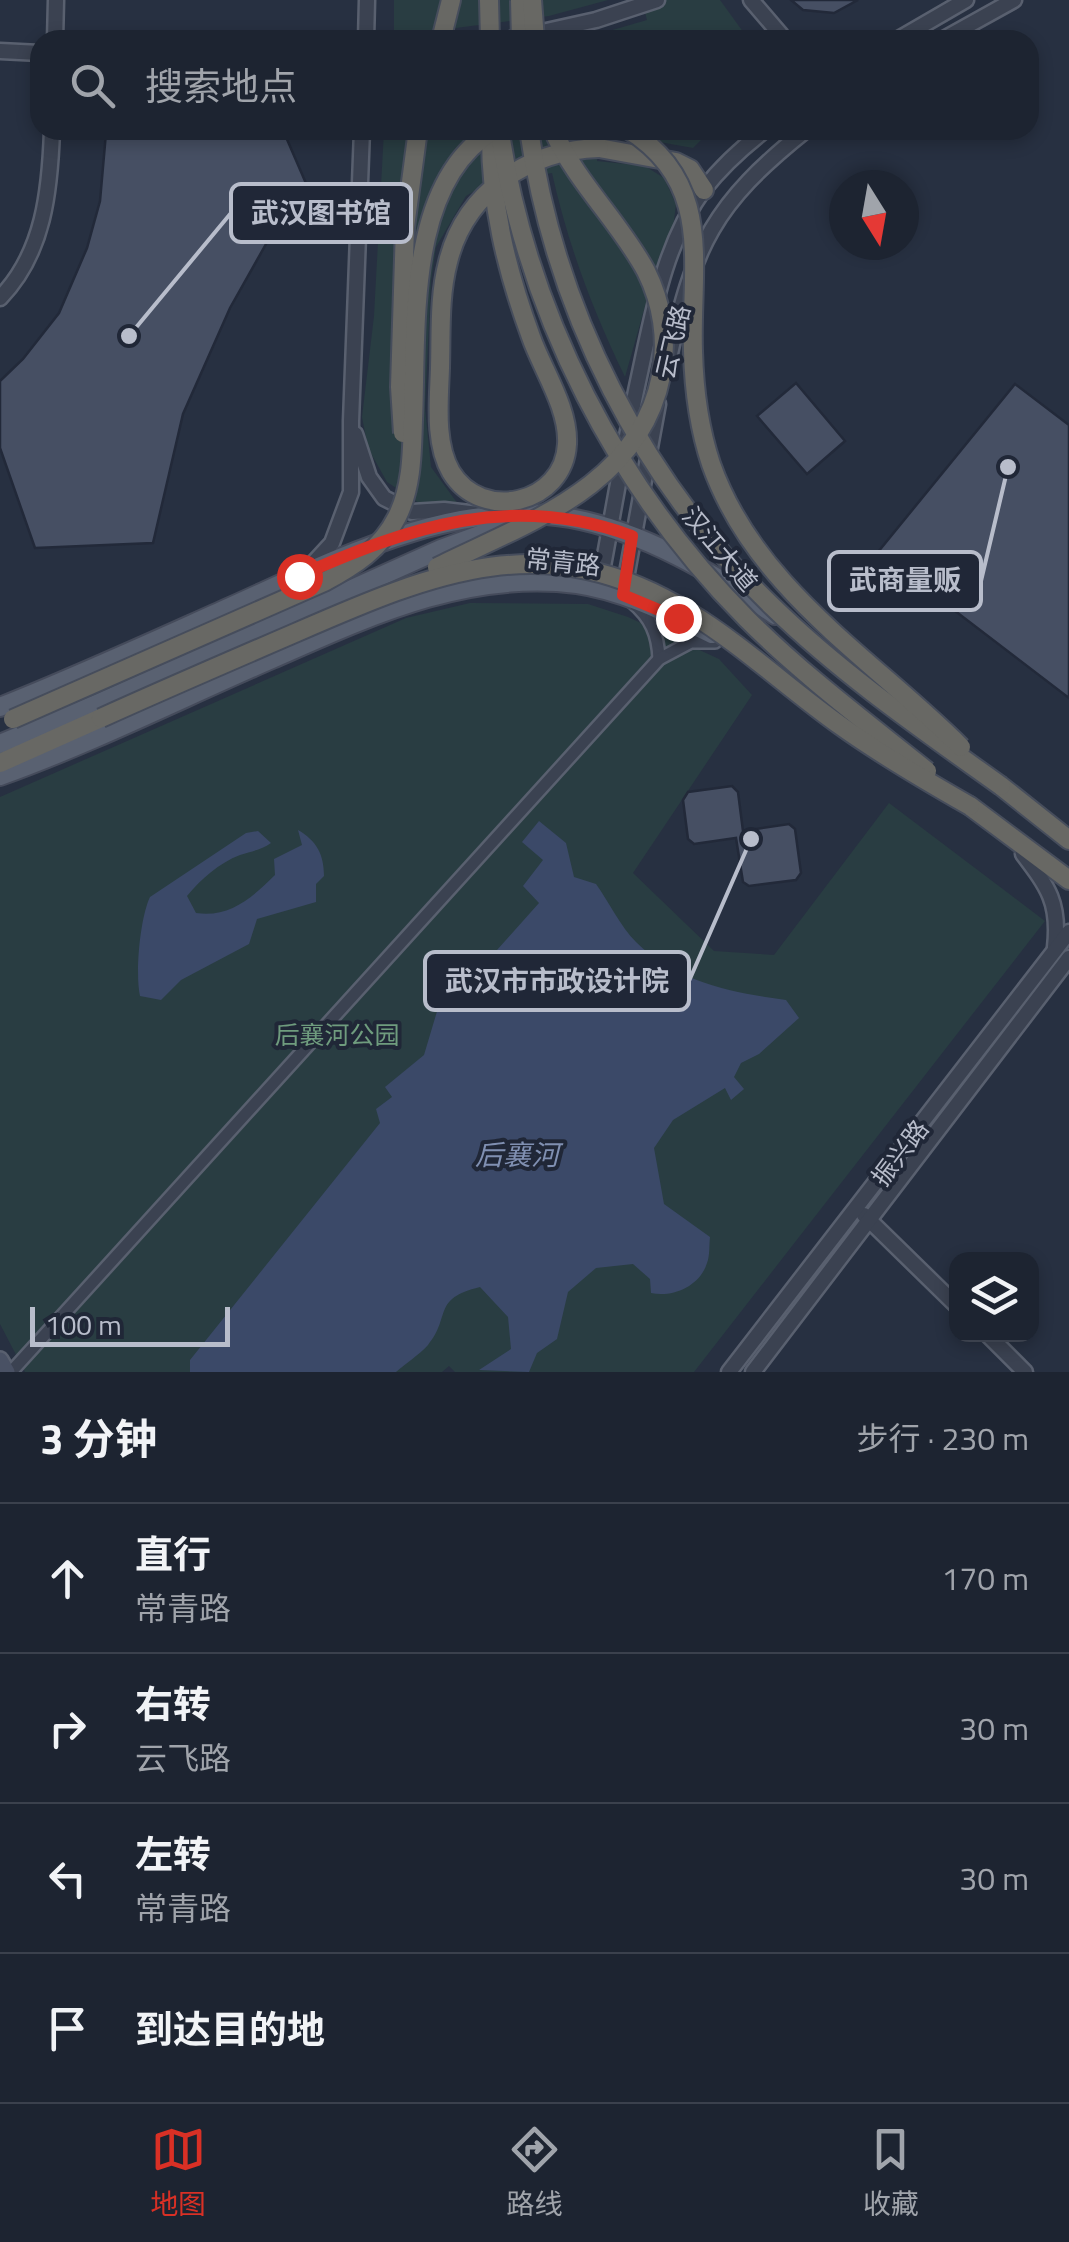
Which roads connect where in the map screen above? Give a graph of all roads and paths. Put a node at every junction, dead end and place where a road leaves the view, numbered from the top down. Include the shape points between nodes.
1 (56, 0) edge
2 (367, 0) edge
3 (451, 0) edge
4 (489, 0) edge
5 (520, 0) edge
6 (532, 0) edge
7 (657, 0) edge
8 (752, 0) edge
9 (966, 0) edge
10 (1014, 0) edge
11 (55, 30) edge
12 (366, 30) edge
13 (444, 30) edge
14 (490, 30) edge
15 (521, 30) edge
16 (534, 30) edge
17 (551, 30) edge
18 (778, 30) edge
19 (913, 30) edge
20 (960, 30) edge
21 (0, 51) edge
22 (30, 52) edge
23 (51, 140) edge
24 (362, 140) edge
25 (418, 140) edge
26 (480, 140) edge
27 (494, 140) edge
28 (498, 140) edge
29 (531, 140) edge
30 (558, 140) edge
31 (643, 140) edge
32 (751, 140) edge
33 (795, 140) edge
34 (492, 188) edge
35 (492, 188) edge
36 (492, 188) edge
37 (492, 188) edge
38 (704, 190) junction
39 (0, 298) edge
40 (351, 420) junction
41 (411, 472) junction
42 (542, 514) junction
43 (488, 516) junction
44 (610, 528) junction
45 (632, 536) junction
46 (299, 576) junction
47 (599, 589) junction
48 (393, 590) junction
49 (623, 595) junction
50 (659, 659) junction
51 (765, 663) junction
52 (5, 713) edge
53 (0, 744) edge
54 (0, 763) edge
55 (0, 776) edge
56 (1000, 786) junction
57 (970, 806) junction
58 (1069, 836) edge
59 (1023, 854) junction
60 (1069, 880) edge
61 (1069, 889) edge
62 (1069, 932) edge
63 (1055, 948) junction
64 (1065, 963) edge
65 (857, 1209) junction
66 (871, 1221) junction
67 (949, 1298) edge
68 (995, 1342) edge
69 (0, 1360) edge
70 (9, 1372) edge
71 (729, 1372) edge
72 (753, 1372) edge
73 (1025, 1372) edge

1 - 11 street
2 - 12 street
3 - 13 highway
4 - 14 highway
5 - 15 highway, bridge
6 - 16 highway, bridge
7 - 17 street
8 - 18 street
9 - 19 street
10 - 20 street
21 - 22 street
23 - 39 street via 46,207 34,249
24 - 40 street
25 - 41 highway, bridge via 405,227 400,388
26 - 41 highway, bridge via 452,169 432,214 420,288
27 - 34 highway, bridge
28 - 57 highway, 汉江大道, bridge via 548,313 594,412 644,494 693,559 778,648
29 - 56 highway, 汉江大道, bridge via 548,226 580,320 623,412 674,493 803,636
30 - 48 highway, bridge via 653,288 664,337 656,396 627,448 573,498
31 - 56 highway, bridge via 672,170 690,212 696,398 710,461 739,524 790,591
32 - 38 street, 云飞路
33 - 45 street, 云飞路 via 740,189 700,246 678,316
35 - 36 highway, bridge via 503,248 567,444 557,474 542,490 512,502 490,500 461,485 442,446 442,304 452,250
37 - 38 highway, bridge via 550,155 599,148 676,162
38 - 44 street, 云飞路 via 653,308
40 - 43 street via 384,498 412,512
40 - 46 street via 352,492 343,520 320,559
41 - 52 highway, bridge via 391,528 346,571
42 - 43 main road, 常青路
42 - 44 main road, 常青路
42 - 53 main road via 441,549
43 - 46 main road, 常青路 via 378,542
44 - 45 main road, 常青路
44 - 47 street, 云飞路
45 - 49 street, 云飞路
45 - 58 main road, 常青路 via 760,606 1020,793
46 - 52 main road, 常青路
47 - 49 main road, 常青路
47 - 55 main road, 常青路 via 508,582 419,598
48 - 54 highway, bridge
48 - 57 highway, bridge via 455,571 518,563 627,582 707,624 840,726
49 - 50 street via 651,622
49 - 51 main road, 常青路
50 - 51 street via 709,640
50 - 70 street
51 - 59 main road, 常青路
56 - 58 highway, 汉江大道
57 - 60 highway, 汉江大道
59 - 61 main road, 常青路
59 - 63 street via 1050,888
62 - 63 street, 振兴路
63 - 65 street, 振兴路
64 - 66 street, 振兴路
65 - 66 street
65 - 71 street, 振兴路
66 - 67 street
66 - 72 street, 振兴路
68 - 73 street
69 - 70 main road

